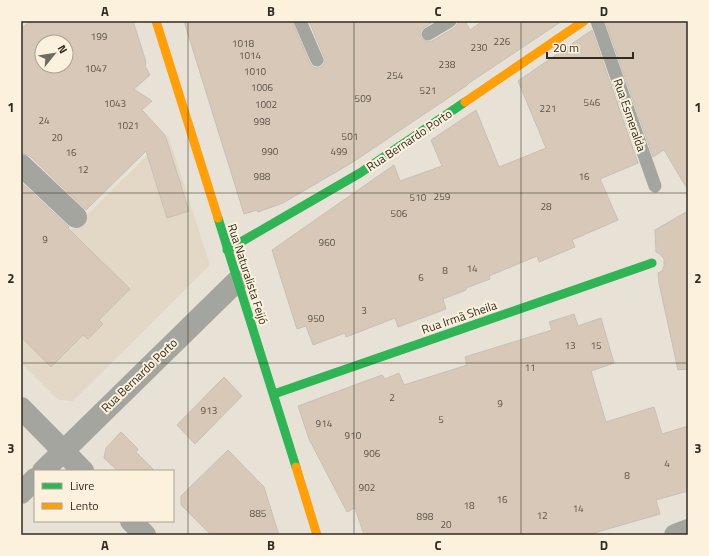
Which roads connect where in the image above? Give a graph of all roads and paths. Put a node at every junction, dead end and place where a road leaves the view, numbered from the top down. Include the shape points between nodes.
1 (156, 21) edge
2 (300, 21) edge
3 (450, 21) edge
4 (584, 21) edge
5 (598, 21) edge
6 (428, 34) dead end
7 (317, 60) dead end
8 (21, 165) edge
9 (655, 186) dead end
10 (76, 217) dead end
11 (227, 250) junction
12 (652, 263) dead end
13 (237, 280) junction
14 (274, 394) junction
15 (21, 408) edge
16 (63, 450) junction
17 (44, 470) edge
18 (82, 470) edge
19 (34, 480) edge
20 (21, 493) edge
21 (133, 522) edge
22 (688, 530) edge
23 (145, 535) edge
24 (316, 535) edge
25 (675, 535) edge

1 - 11 street, Rua Naturalista Feijó
2 - 7 lane
3 - 6 lane
4 - 11 street, Rua Bernardo Porto via 360,173
5 - 9 lane, Rua Esmeralda
8 - 10 street
11 - 13 street, Rua Naturalista Feijó
12 - 14 street, Rua Irmã Sheila
13 - 14 street, Rua Naturalista Feijó
13 - 16 street, Rua Bernardo Porto
14 - 24 street, Rua Naturalista Feijó
15 - 16 street
16 - 17 street, Rua Bernardo Porto
16 - 18 street
19 - 20 street
21 - 23 street
22 - 25 street

